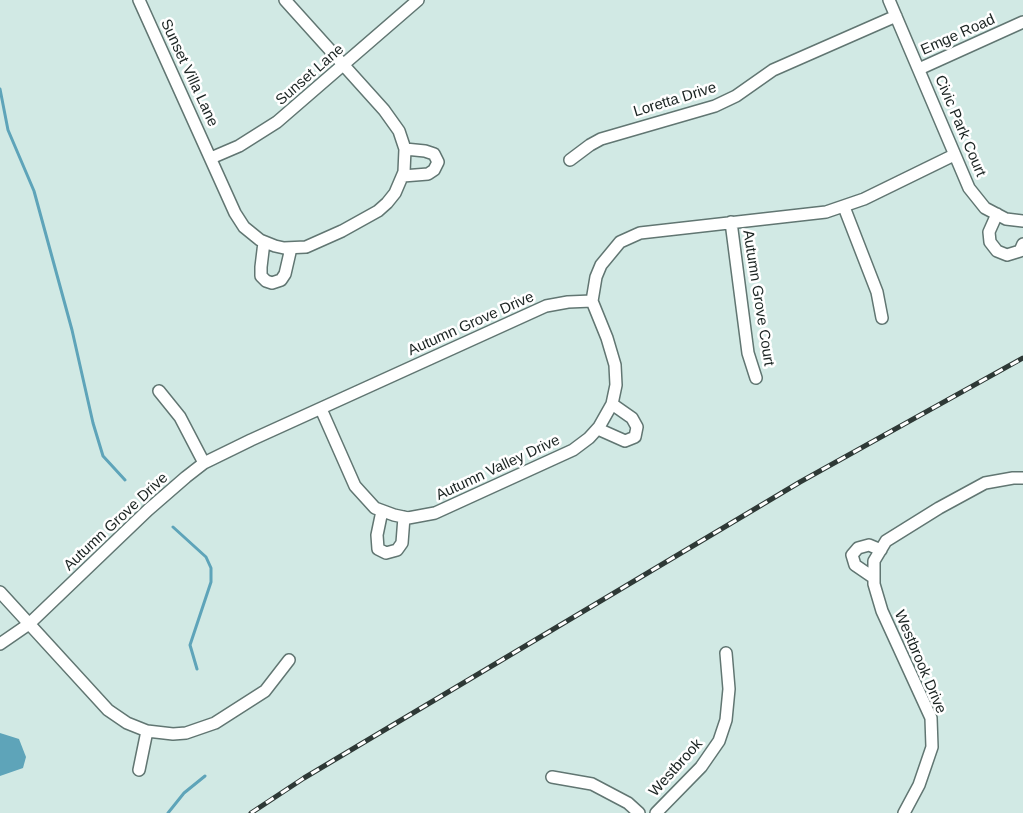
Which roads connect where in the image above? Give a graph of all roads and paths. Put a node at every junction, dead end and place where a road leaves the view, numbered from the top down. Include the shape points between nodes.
1 (139, 0) edge
2 (285, 0) edge
3 (418, 0) edge
4 (889, 0) edge
5 (896, 16) junction
6 (1023, 22) edge
7 (345, 64) junction
8 (919, 69) junction
9 (405, 149) junction
10 (954, 155) junction
11 (211, 158) junction
12 (570, 160) dead end
13 (403, 176) junction
14 (844, 207) junction
15 (997, 214) junction
16 (1023, 221) edge
17 (731, 222) junction
18 (264, 242) junction
19 (1023, 244) edge
20 (291, 248) junction
21 (592, 301) junction
22 (882, 318) dead end
23 (756, 378) dead end
24 (159, 391) dead end
25 (612, 404) junction
26 (321, 409) junction
27 (598, 429) junction
28 (204, 463) junction
29 (1023, 478) edge
30 (382, 511) junction
31 (404, 517) junction
32 (881, 550) junction
33 (874, 578) junction
34 (0, 592) edge
35 (29, 624) junction
36 (0, 644) edge
37 (726, 654) dead end
38 (289, 660) dead end
39 (147, 731) junction
40 (139, 770) dead end
41 (552, 776) dead end
42 (639, 813) edge
43 (656, 813) edge
44 (904, 813) edge

1 - 11 street, Sunset Villa Lane
2 - 7 street
3 - 7 street, Sunset Lane
4 - 5 street, Emge Road
5 - 8 street, Emge Road
5 - 12 street, Loretta Drive via 773,70 736,96 715,106 601,139
6 - 8 street, Emge Road
7 - 9 street via 399,131
7 - 11 street, Sunset Lane via 278,122 239,146
8 - 10 street, Civic Park Court
9 - 13 street
9 - 13 street via 434,154 438,162 428,174
10 - 14 street
10 - 15 street, Civic Park Court via 969,188 985,208
11 - 18 street, Sunset Villa Lane via 244,227
13 - 20 street via 395,193 378,211 306,247
14 - 17 street via 826,212
14 - 22 street via 877,292
15 - 16 street, Civic Park Court
15 - 19 street via 989,232 990,242 997,251 1007,255 1020,251
17 - 21 street via 640,233 620,242 601,265
17 - 23 street, Autumn Grove Court via 748,353
18 - 20 street
18 - 20 street via 261,276 272,283 281,280 285,274
21 - 25 street, Autumn Valley Drive via 615,365 616,385
21 - 26 street, Autumn Grove Drive via 546,306
24 - 28 street via 180,417
25 - 27 street, Autumn Valley Drive
25 - 27 street via 632,418 637,428 635,437 625,441
26 - 28 street, Autumn Grove Drive
26 - 30 street, Autumn Valley Drive via 355,486 375,508
27 - 31 street, Autumn Valley Drive via 573,450 549,462 435,513
28 - 35 street, Autumn Grove Drive via 148,510
29 - 32 street, Westbrook Drive via 985,483 906,528 886,541
30 - 31 street, Autumn Valley Drive
30 - 31 street via 378,549 386,553 397,550 402,543
32 - 33 street, Westbrook Drive via 874,561
32 - 33 street via 869,546 858,548 852,554 855,565
33 - 44 street, Westbrook Drive via 882,611 930,718 932,748 919,785
34 - 35 street
35 - 36 street, Autumn Grove Drive
35 - 39 street via 108,710
37 - 43 street, Westbrook via 728,697 726,720 719,741 701,767
38 - 39 street via 265,691 216,723 186,733
39 - 40 street
41 - 42 street via 592,784

